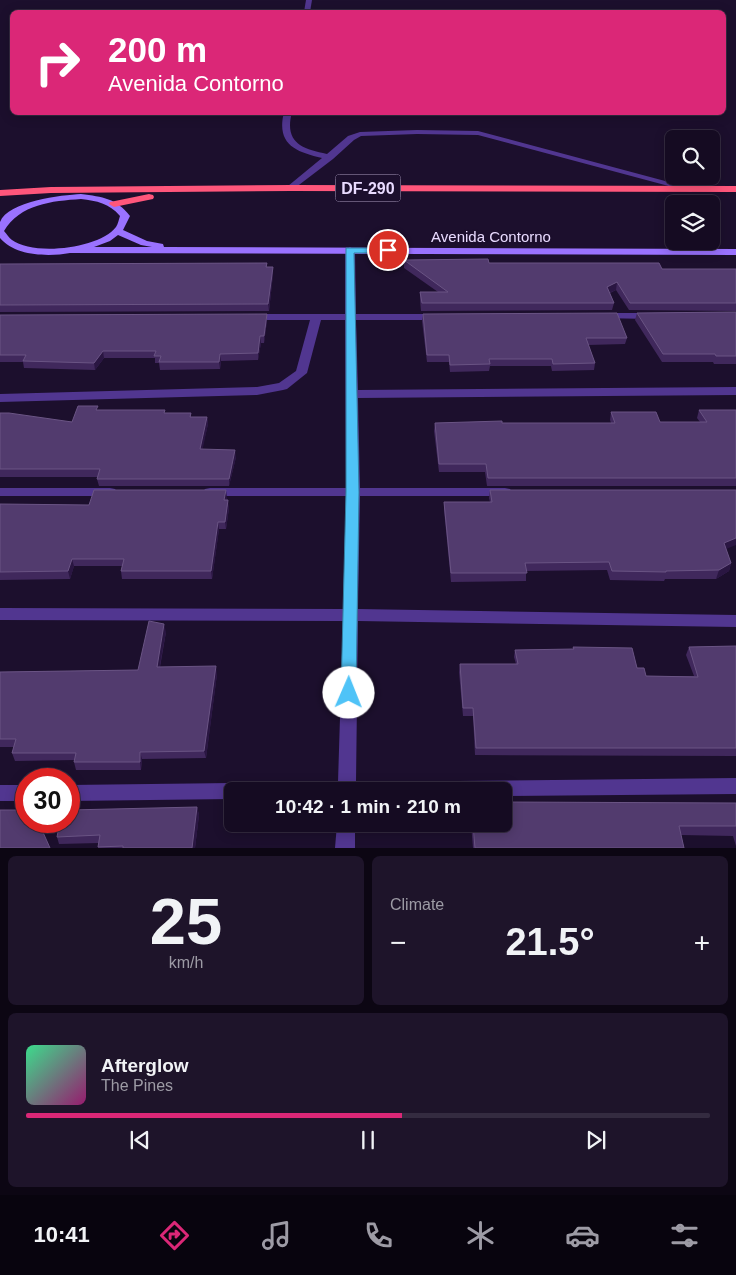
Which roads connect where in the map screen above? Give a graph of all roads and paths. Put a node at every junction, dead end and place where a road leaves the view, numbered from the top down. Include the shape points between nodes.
1 (287, 115) edge
2 (330, 157) junction
3 (291, 188) junction
4 (691, 189) junction
5 (736, 189) edge
6 (203, 190) junction
7 (0, 194) edge
8 (33, 204) junction
9 (114, 204) junction
10 (0, 231) edge
11 (118, 231) junction
12 (0, 250) edge
13 (66, 250) junction
14 (350, 250) junction
15 (39, 251) junction
16 (184, 251) junction
17 (736, 252) edge
18 (449, 316) edge
19 (588, 316) edge
20 (667, 316) edge
21 (237, 317) edge
22 (316, 317) junction
23 (350, 317) junction
24 (736, 391) edge
25 (351, 394) junction
26 (0, 398) edge
27 (0, 492) edge
28 (127, 492) edge
29 (196, 492) edge
30 (353, 492) junction
31 (520, 492) edge
32 (0, 614) edge
33 (350, 615) junction
34 (736, 621) edge
35 (347, 782) edge
36 (736, 786) edge
37 (512, 789) edge
38 (224, 791) edge
39 (0, 793) edge
40 (15, 793) edge
41 (80, 793) edge
42 (346, 832) edge
43 (345, 848) edge

1 - 2 street via 284,128 290,141 297,147
2 - 3 street
2 - 4 street via 360,134 465,132 501,138
3 - 4 highway, DF-290
3 - 6 highway, DF-290
4 - 5 highway, DF-290
6 - 7 highway, DF-290 via 51,190
6 - 9 highway
7 - 8 highway via 32,201
8 - 9 street via 77,197
8 - 10 street via 12,214 1,225
9 - 11 street via 125,216
10 - 15 street via 7,242
11 - 13 street via 102,241
11 - 16 street via 144,243
12 - 15 street
13 - 15 street
13 - 16 street, Avenida Contorno
14 - 16 street, Avenida Contorno
14 - 17 street, Avenida Contorno
14 - 23 street
18 - 23 street
19 - 20 street
21 - 22 street
22 - 23 street
22 - 26 street via 301,373 283,386 257,390
23 - 25 street
24 - 25 street
25 - 30 street
27 - 28 street
29 - 30 street
30 - 31 street
30 - 33 street
32 - 33 street
33 - 34 street
33 - 35 street
36 - 37 street
38 - 41 street
39 - 40 street
42 - 43 street

